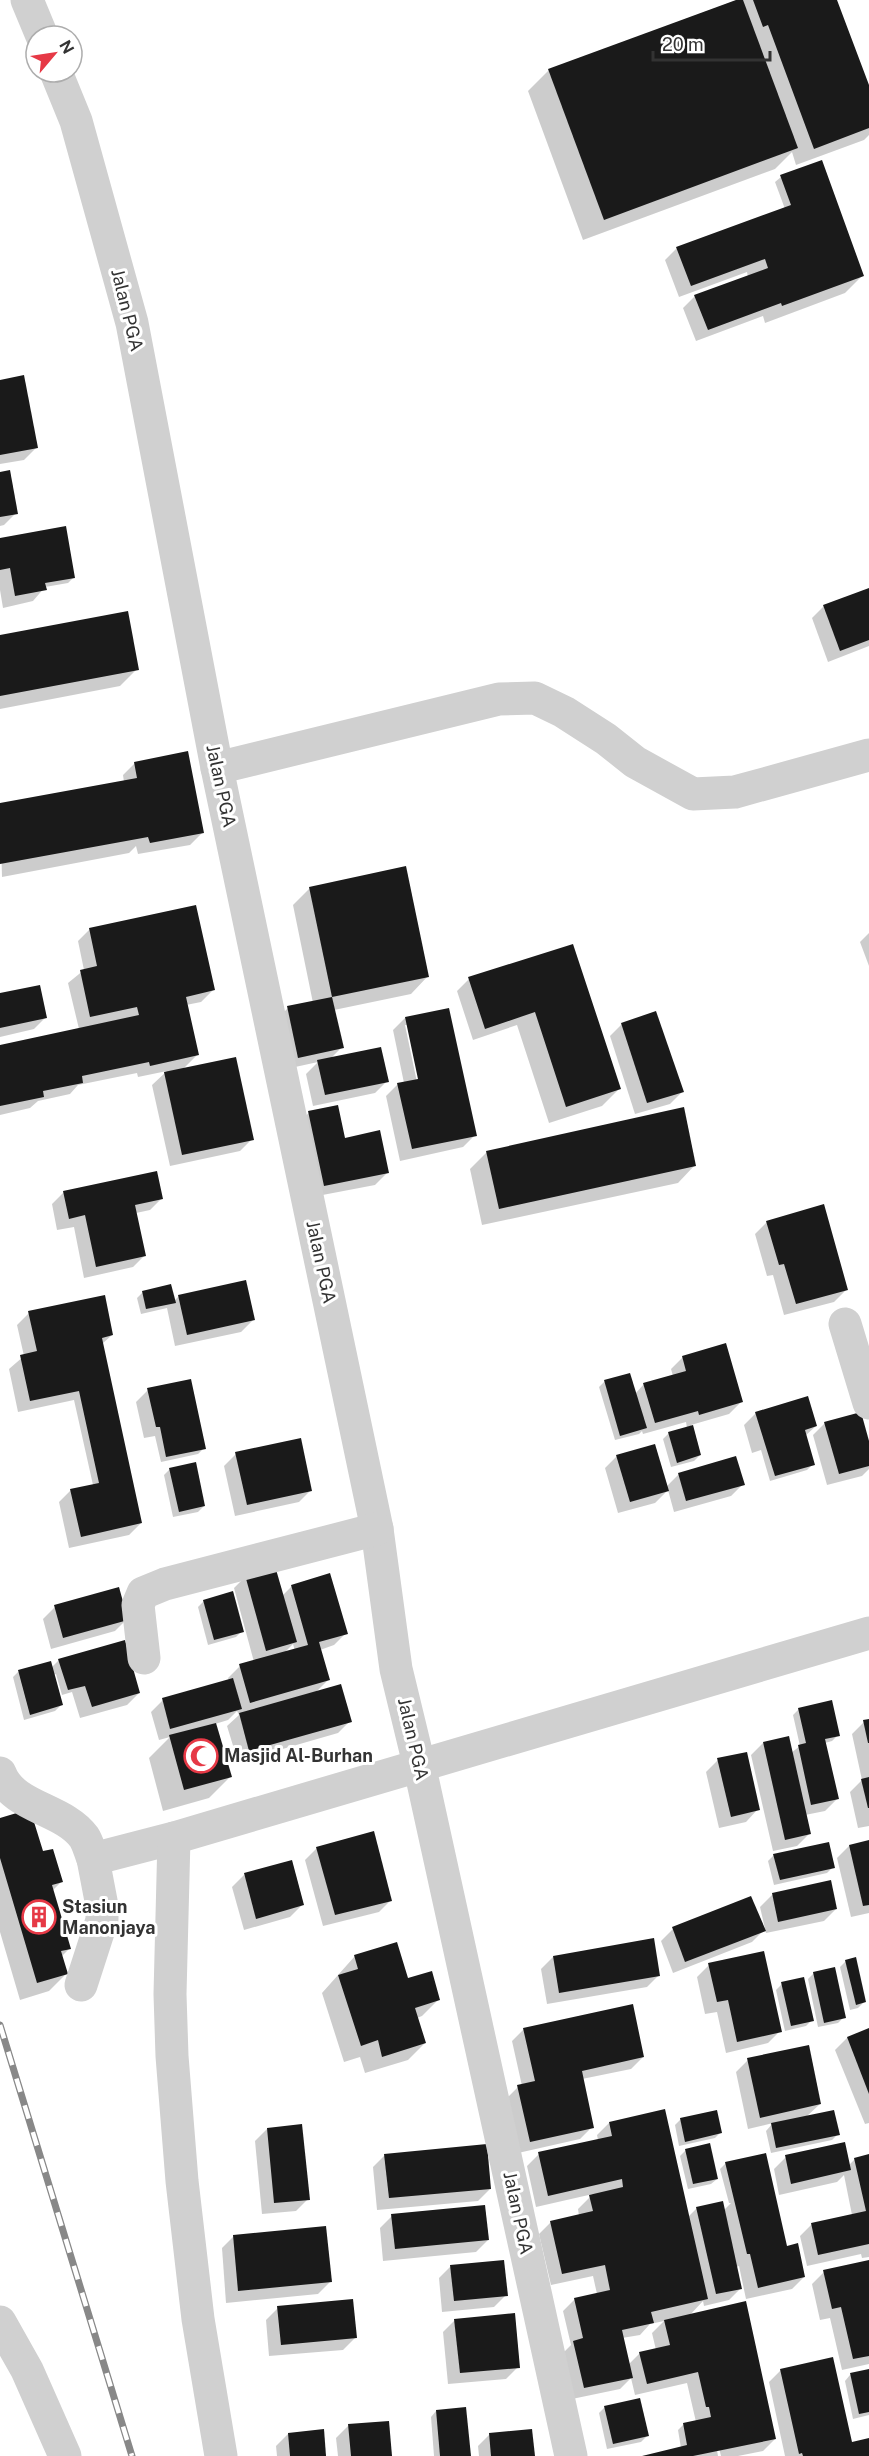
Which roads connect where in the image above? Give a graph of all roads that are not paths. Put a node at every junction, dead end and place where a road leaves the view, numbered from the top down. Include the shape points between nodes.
1 (27, 0) edge
2 (37, 24) edge
3 (61, 84) edge
4 (869, 755) edge
5 (217, 768) junction
6 (845, 1324) dead end
7 (869, 1403) edge
8 (377, 1529) junction
9 (869, 1633) edge
10 (144, 1658) dead end
11 (419, 1764) junction
12 (0, 1773) edge
13 (174, 1838) junction
14 (93, 1859) junction
15 (81, 1984) dead end
16 (0, 2322) edge
17 (65, 2456) edge
18 (221, 2456) edge
19 (571, 2456) edge

1 - 2 street
3 - 5 street, Jalan PGA via 76,121 132,323
4 - 5 street via 735,792 693,794 635,762 564,712 535,698 499,699
5 - 8 street, Jalan PGA
6 - 7 street
8 - 10 street via 143,1593 138,1605
8 - 11 street, Jalan PGA via 396,1670
9 - 11 street
11 - 13 street
11 - 19 street, Jalan PGA
12 - 14 street via 4,1785 56,1814 84,1837
13 - 14 street
13 - 18 street via 172,2056 196,2307
14 - 15 street via 102,1920
16 - 17 street via 27,2370

